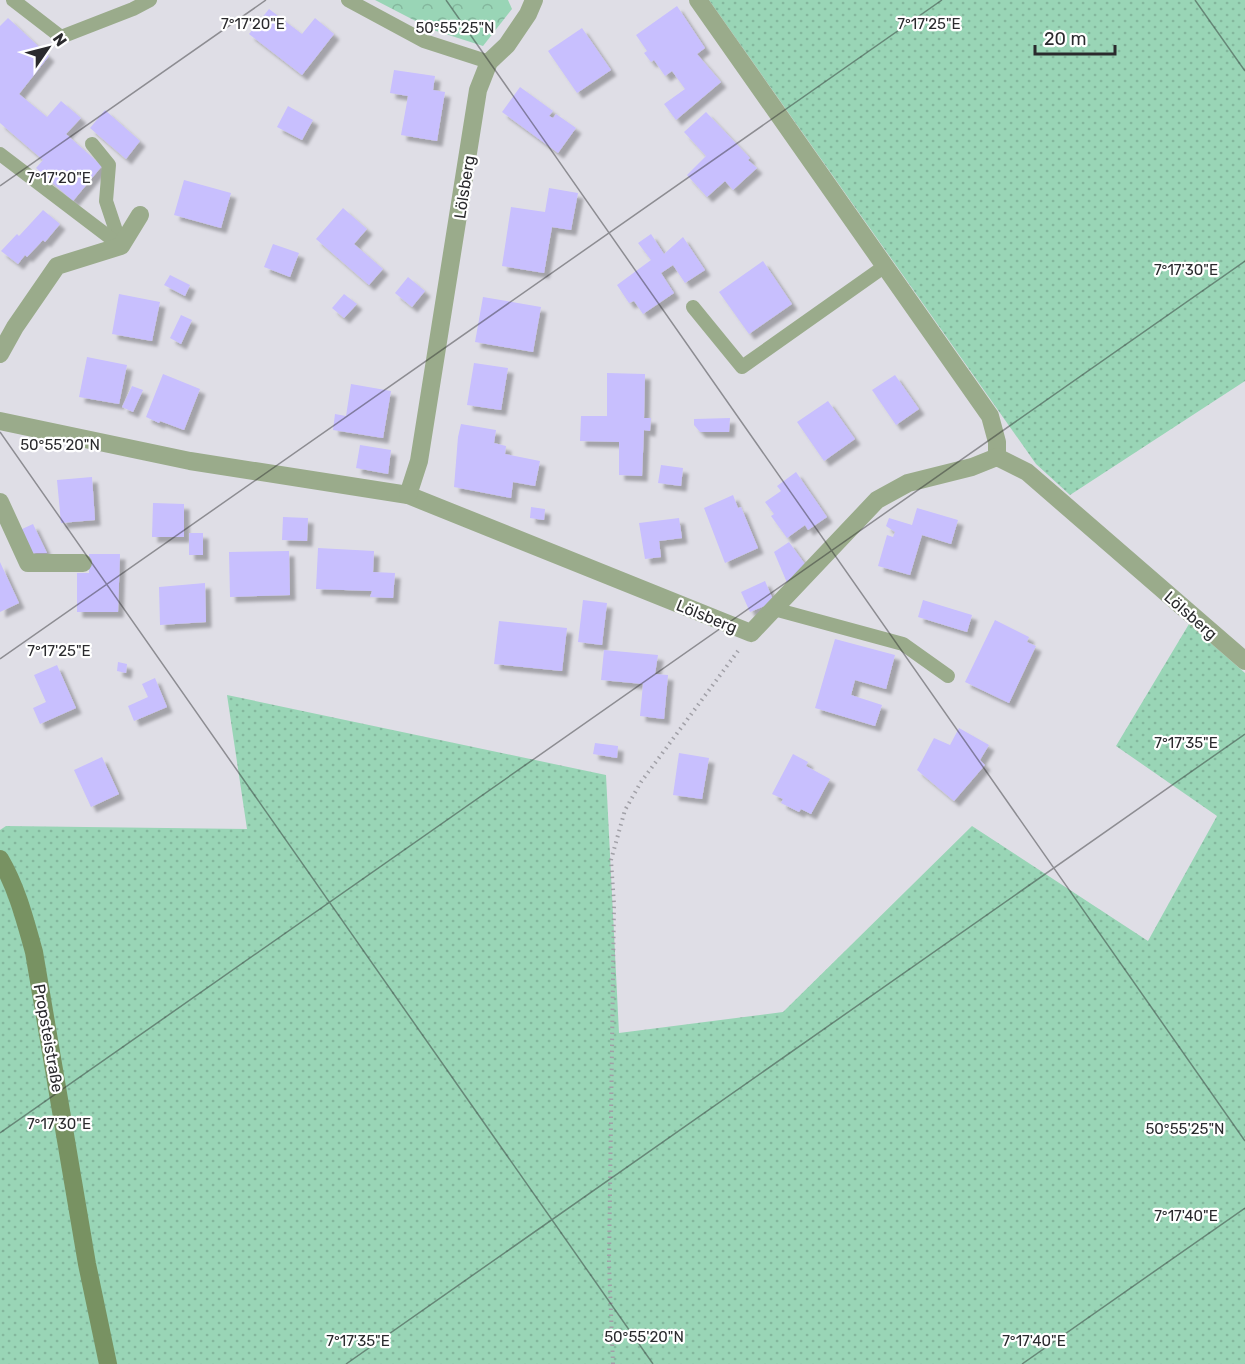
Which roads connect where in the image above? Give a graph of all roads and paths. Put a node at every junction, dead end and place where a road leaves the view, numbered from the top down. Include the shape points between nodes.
1 (13, 0) edge
2 (150, 0) edge
3 (348, 0) edge
4 (534, 0) edge
5 (698, 0) edge
6 (489, 62) junction
7 (92, 144) dead end
8 (0, 154) edge
9 (140, 215) dead end
10 (121, 246) junction
11 (885, 266) junction
12 (693, 307) dead end
13 (0, 354) edge
14 (0, 421) edge
15 (997, 457) junction
16 (408, 495) junction
17 (0, 502) edge
18 (83, 563) dead end
19 (774, 609) junction
20 (751, 633) junction
21 (1245, 661) edge
22 (948, 676) dead end
23 (0, 859) edge
24 (108, 1364) edge
25 (613, 1364) edge

1 - 2 lane via 61,37
3 - 6 lane via 424,41
4 - 6 street, Lölsberg via 507,45
5 - 11 street
6 - 16 street, Lölsberg via 478,90 423,439
7 - 10 lane via 109,165 106,201
8 - 10 lane
9 - 10 street
10 - 13 street via 57,266
11 - 12 lane via 742,367
11 - 15 street via 990,416
14 - 16 street, Lölsberg via 190,461
15 - 19 street, Lölsberg via 908,483 877,500
15 - 21 street, Lölsberg via 1027,472
16 - 20 street, Lölsberg
17 - 18 street via 28,563
19 - 20 street, Lölsberg
19 - 22 lane via 903,644
20 - 25 path via 640,782 625,810 611,860 614,904 609,1263
23 - 24 street, Propsteistraße via 22,907 34,952

